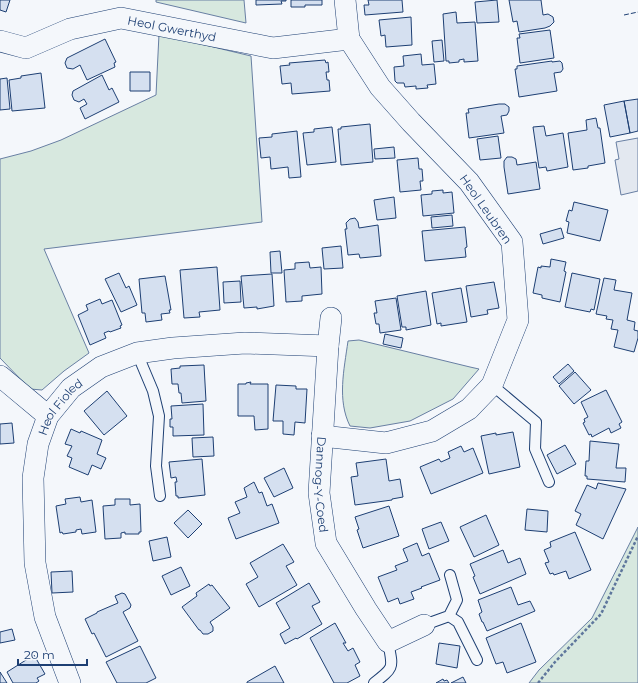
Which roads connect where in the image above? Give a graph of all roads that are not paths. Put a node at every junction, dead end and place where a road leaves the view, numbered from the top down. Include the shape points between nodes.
1 (345, 0) edge
2 (349, 39) junction
3 (0, 42) edge
4 (330, 318) dead end
5 (328, 346) junction
6 (137, 353) junction
7 (0, 376) edge
8 (492, 385) junction
9 (48, 416) junction
10 (322, 436) junction
11 (549, 482) dead end
12 (160, 496) dead end
13 (450, 575) dead end
14 (449, 616) junction
15 (424, 625) joint
16 (388, 642) junction
17 (477, 660) dead end
18 (70, 683) edge
19 (374, 683) edge

1 - 2 street, Heol Leubren
2 - 3 street, Heol Gwerthyd via 273,48 122,18 70,29 26,48
2 - 8 street, Heol Leubren via 380,88 469,182 512,242 518,320
4 - 5 street, Dannog-Y-Coed
5 - 6 street, Heol Fioled via 245,343
5 - 10 street, Dannog-Y-Coed
6 - 9 street, Heol Fioled via 101,367 71,388
6 - 12 lane via 153,391 159,416 156,466
7 - 9 street
8 - 10 street, Heol Leubren via 469,409 432,431 386,443
8 - 11 lane via 536,422 535,449
9 - 18 street, Heol Fioled via 38,444 33,478 35,563 45,617
10 - 16 street, Dannog-Y-Coed via 318,493 326,543
13 - 14 lane via 456,600
14 - 15 lane
14 - 17 lane via 458,622
15 - 16 street
16 - 19 lane via 392,662 389,672

